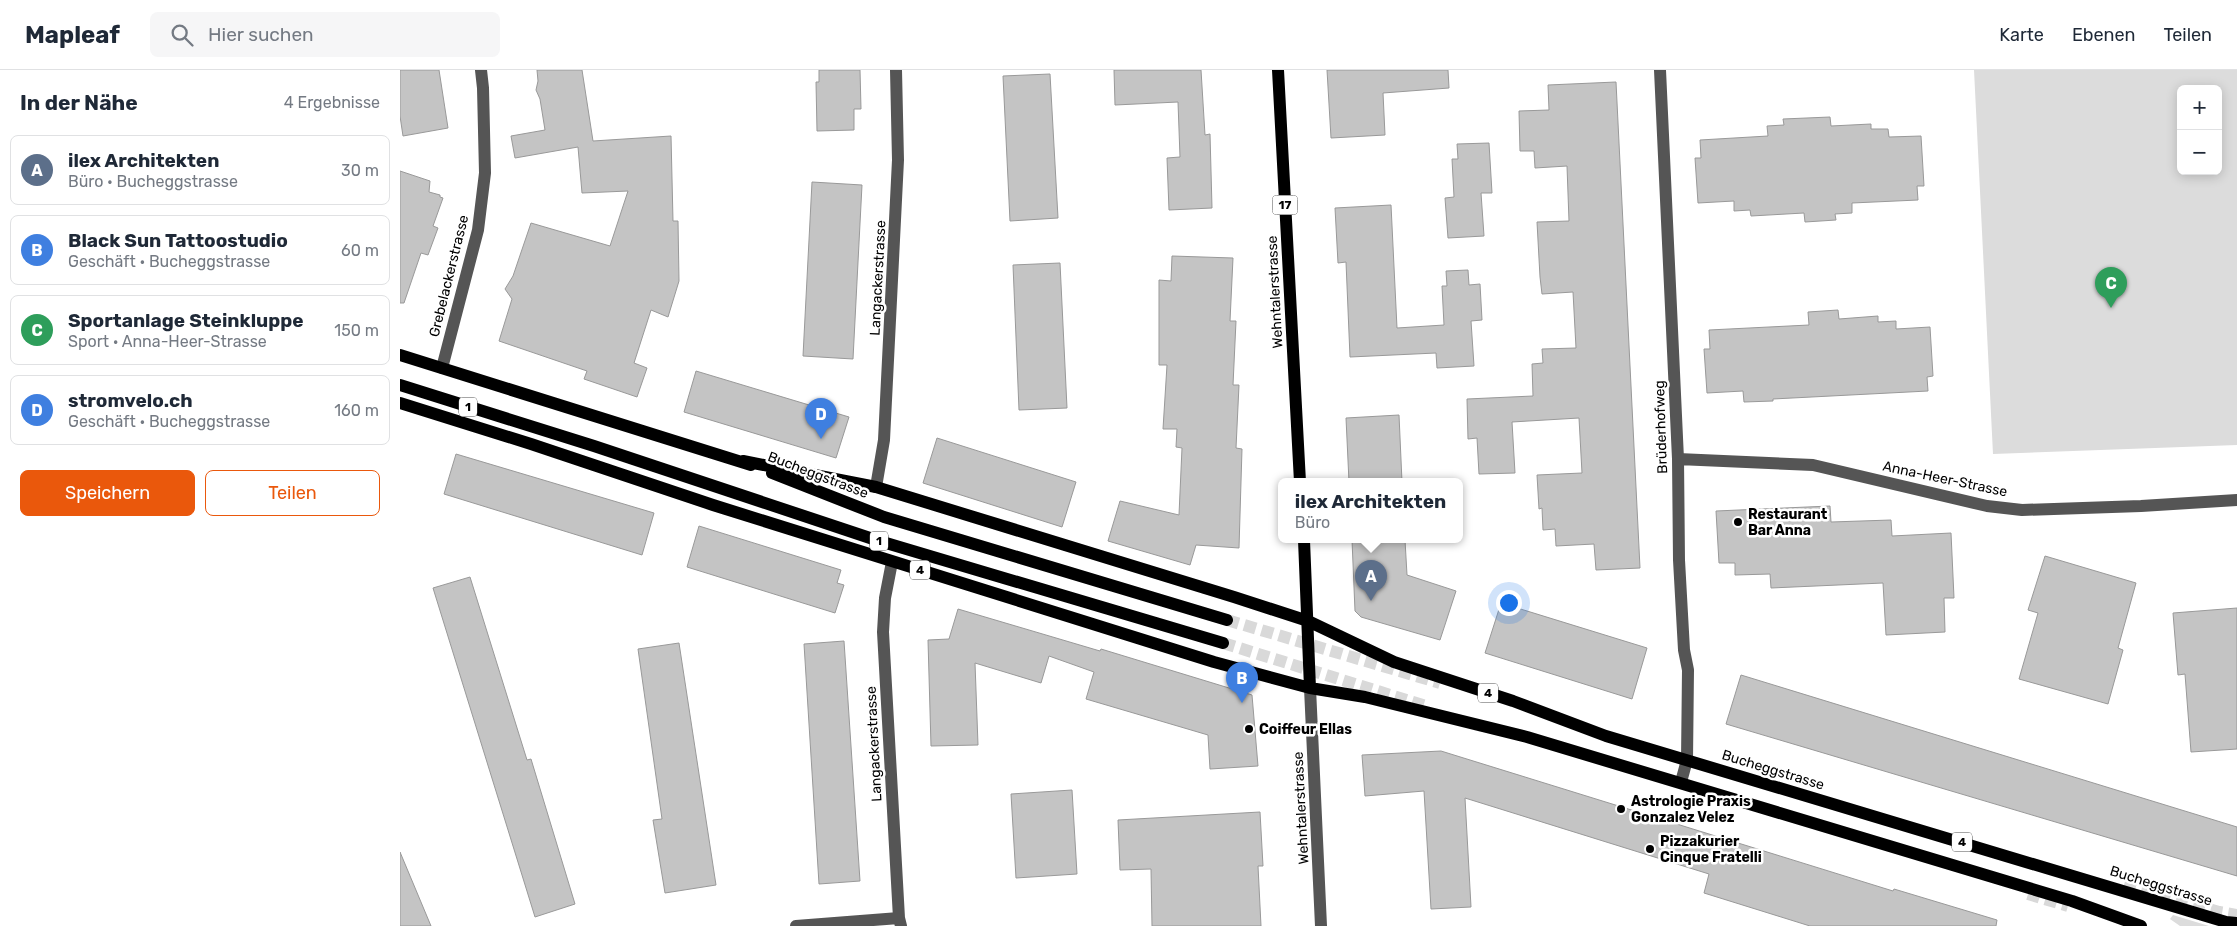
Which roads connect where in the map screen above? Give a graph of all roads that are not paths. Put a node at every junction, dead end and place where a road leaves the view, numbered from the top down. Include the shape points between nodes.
1 (481, 70) edge
2 (896, 70) edge
3 (1278, 70) edge
4 (1660, 70) edge
5 (400, 355) edge
6 (442, 368) junction
7 (400, 385) edge
8 (400, 403) edge
9 (1678, 458) junction
10 (743, 462) junction
11 (1300, 478) edge
12 (876, 487) junction
13 (2237, 500) edge
14 (1304, 543) edge
15 (892, 562) junction
16 (1227, 620) tunnel mouth
17 (1308, 621) junction
18 (1223, 643) tunnel mouth
19 (1310, 688) junction
20 (1687, 760) junction
21 (1681, 782) junction
22 (900, 922) edge
23 (2237, 923) edge
24 (796, 926) edge
25 (1321, 926) edge
26 (2141, 926) edge

1 - 6 street, Grebelackerstrasse via 485,172 478,230
2 - 12 street, Langackerstrasse via 898,160 884,440
3 - 11 main road, Wehntalerstrasse / 17
4 - 9 street, Brüderhofweg
5 - 6 main road, Bucheggstrasse / 1
6 - 10 main road, Bucheggstrasse / 1
7 - 18 main road, 1 via 876,540
8 - 15 main road, 4
9 - 13 street, Anna-Heer-Strasse via 1813,465 1987,506 2022,510
9 - 20 street, Brüderhofweg via 1679,560 1688,670
10 - 12 main road, 4
10 - 16 main road, Bucheggstrasse / 1 via 884,517
12 - 17 main road, 4
14 - 17 main road, Wehntalerstrasse
15 - 19 main road, 4 via 1228,666
15 - 22 street, Langackerstrasse via 883,632
17 - 19 main road, Wehntalerstrasse
17 - 20 main road, Bucheggstrasse / 4 via 1394,662 1606,736
19 - 21 main road, 4 via 1365,697 1527,737
19 - 25 street, Wehntalerstrasse
20 - 21 street, Brüderhofweg
20 - 23 main road, Bucheggstrasse / 4
21 - 26 main road, 4 via 2072,901
22 - 24 street

